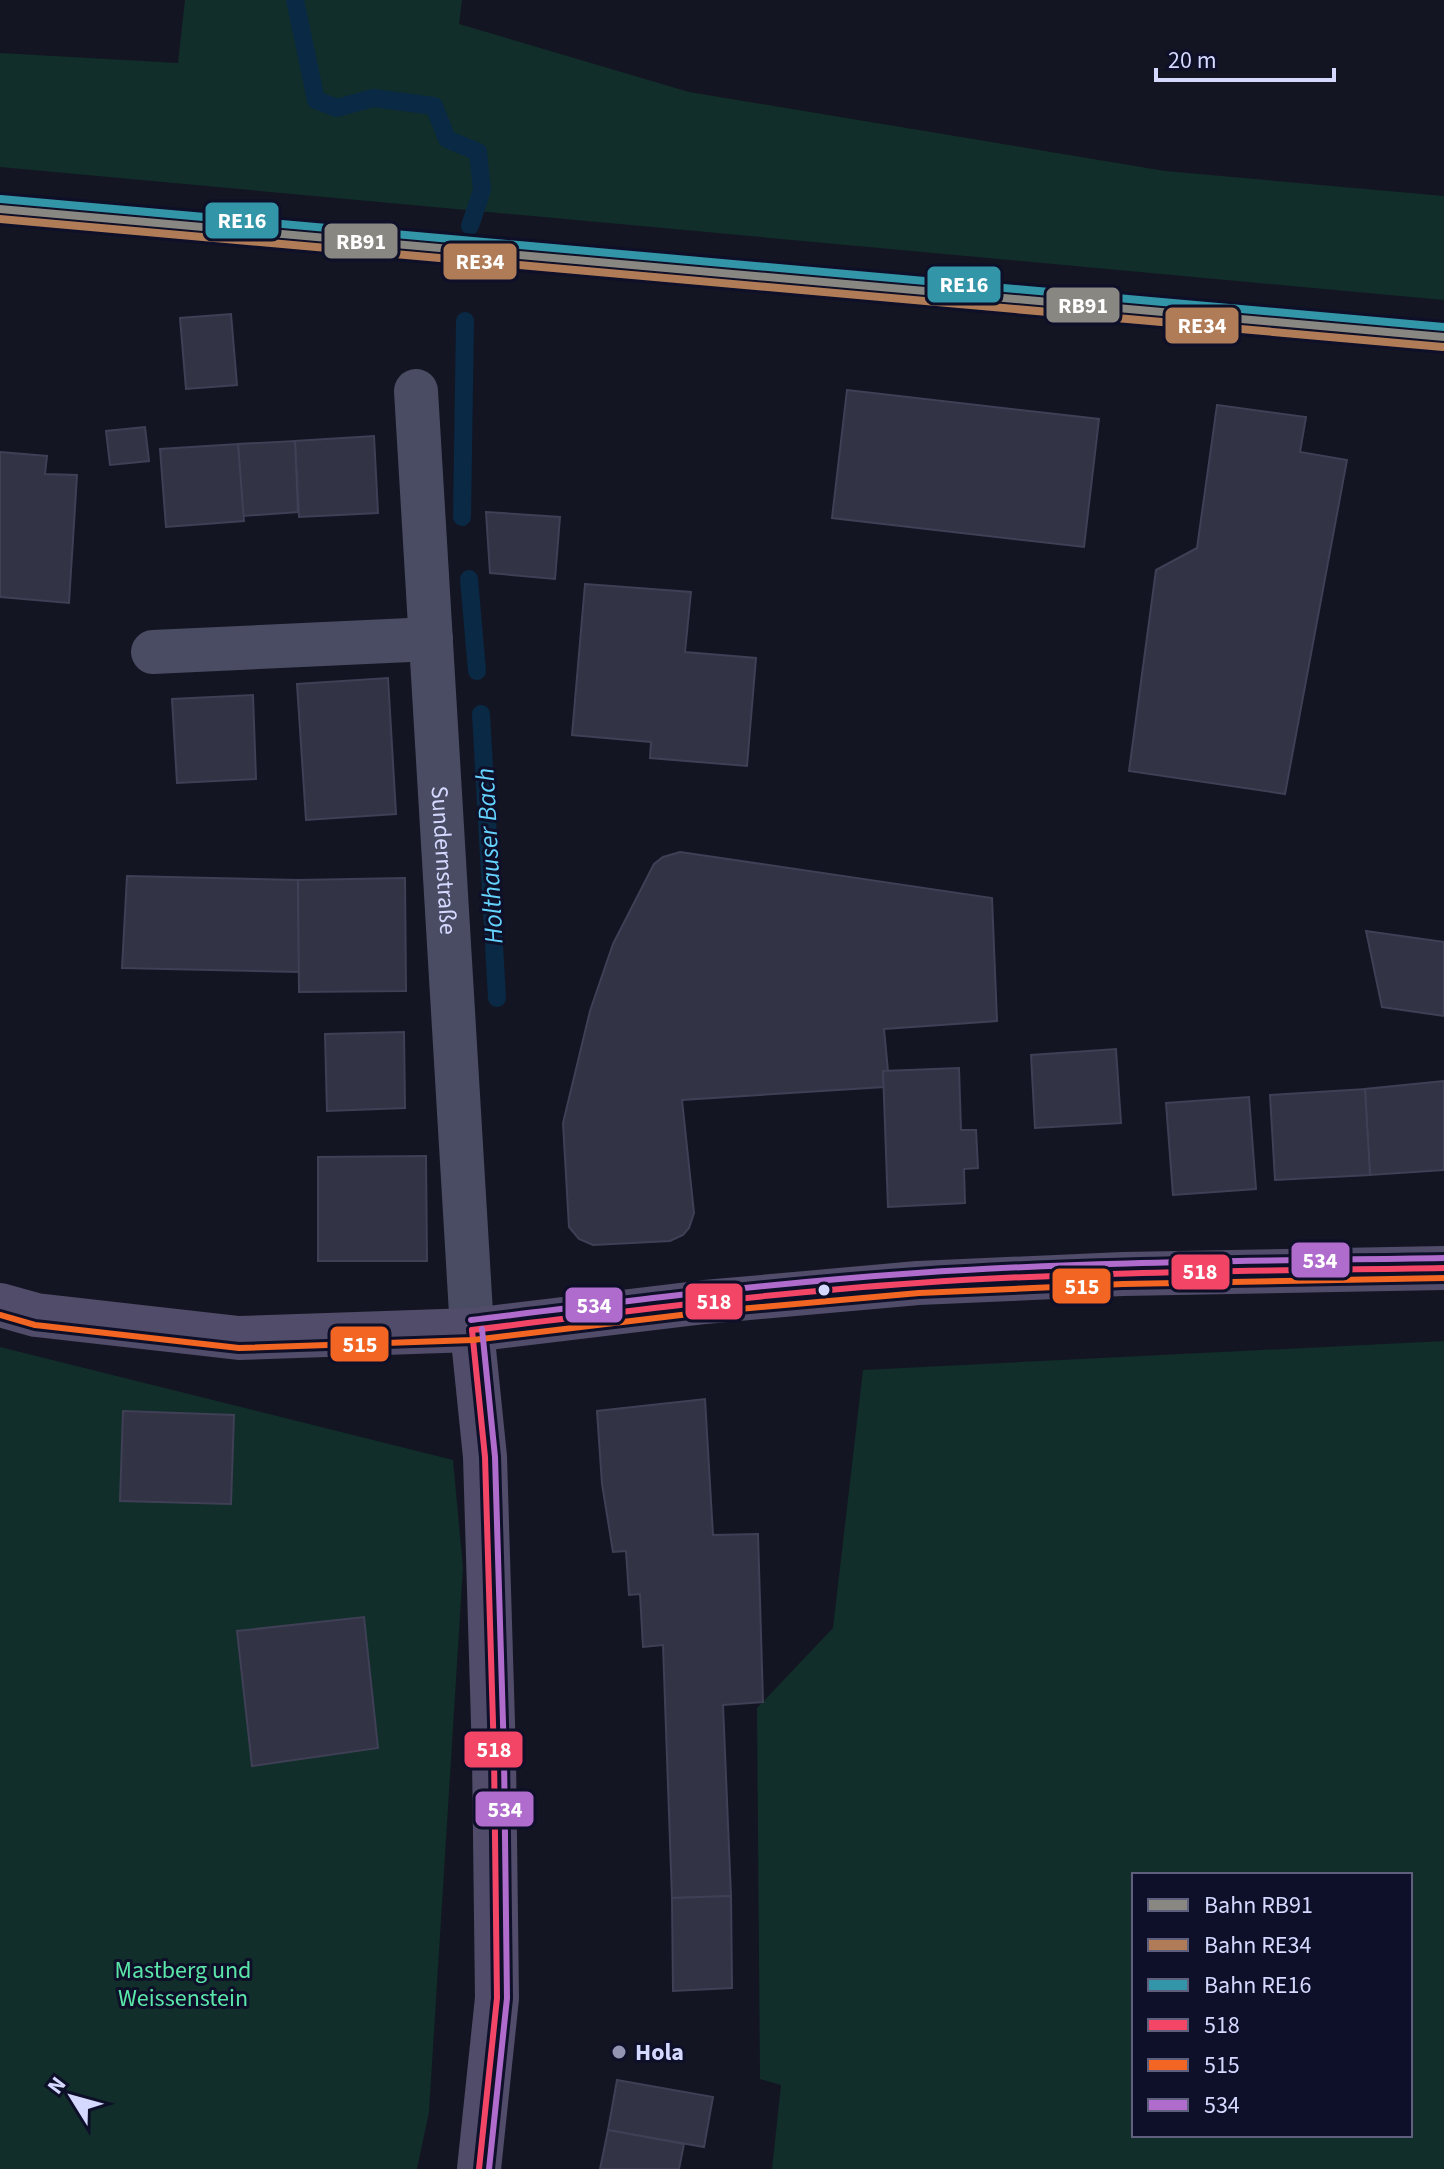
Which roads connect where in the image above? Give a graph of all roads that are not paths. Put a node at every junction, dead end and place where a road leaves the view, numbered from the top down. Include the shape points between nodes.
1 (416, 391) dead end
2 (431, 639) junction
3 (153, 652) dead end
4 (1444, 1268) edge
5 (0, 1305) edge
6 (472, 1330) junction
7 (479, 2169) edge

1 - 2 street, Sundernstraße
2 - 3 street
2 - 6 street, Sundernstraße
4 - 6 main road via 918,1283
5 - 6 main road via 36,1315 239,1338
6 - 7 main road via 485,1473 497,1998

